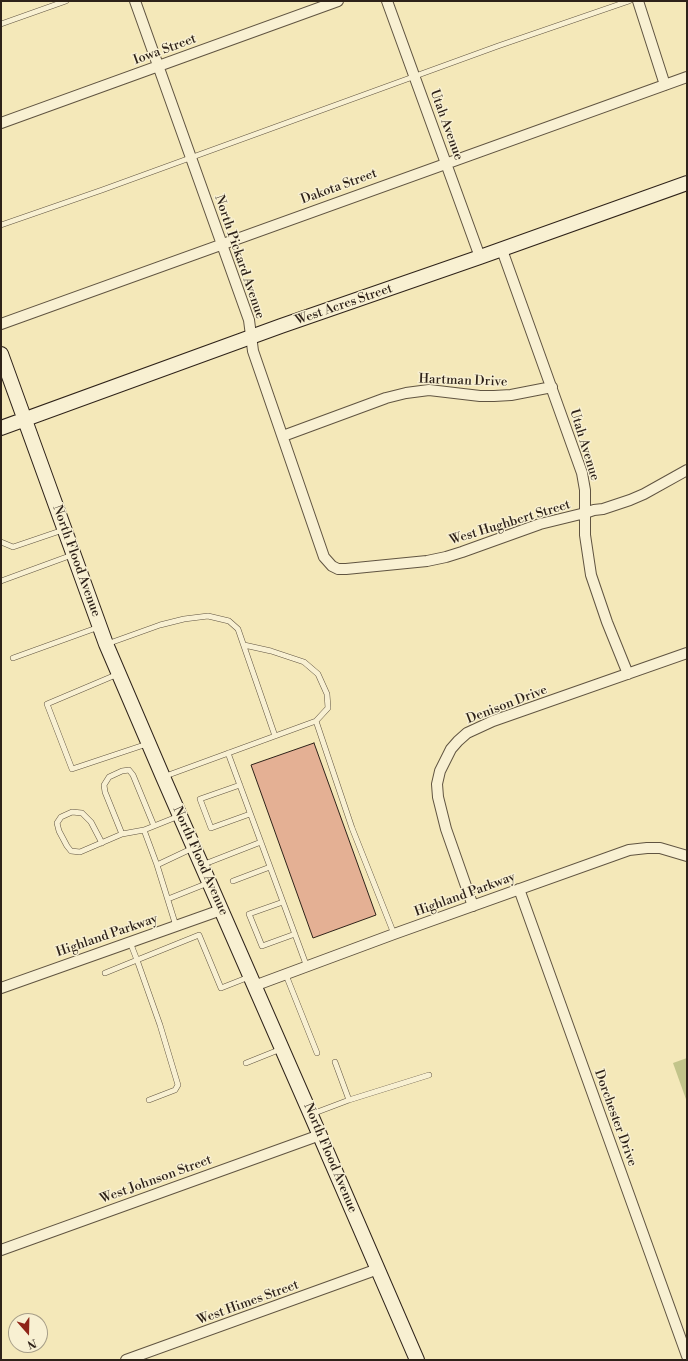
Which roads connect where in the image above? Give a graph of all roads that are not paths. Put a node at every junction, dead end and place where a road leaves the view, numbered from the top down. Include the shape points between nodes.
1 (66, 1) edge
2 (135, 1) edge
3 (338, 1) edge
4 (387, 1) edge
5 (628, 1) edge
6 (638, 1) edge
7 (1, 24) edge
8 (158, 67) junction
9 (414, 76) junction
10 (687, 77) edge
11 (665, 85) junction
12 (1, 123) edge
13 (191, 158) junction
14 (446, 163) junction
15 (687, 183) edge
16 (1, 225) edge
17 (222, 245) junction
18 (502, 250) junction
19 (480, 258) junction
20 (1, 324) edge
21 (251, 338) junction
22 (1, 354) edge
23 (552, 388) junction
24 (24, 420) junction
25 (1, 428) edge
26 (283, 436) junction
27 (687, 470) edge
28 (585, 513) junction
29 (64, 529) junction
30 (1, 542) edge
31 (73, 555) junction
32 (332, 566) joint
33 (1, 581) edge
34 (100, 626) junction
35 (106, 644) junction
36 (244, 645) junction
37 (687, 653) edge
38 (13, 658) dead end
39 (119, 673) junction
40 (628, 674) junction
41 (316, 721) junction
42 (275, 736) junction
43 (148, 743) junction
44 (228, 753) junction
45 (163, 777) junction
46 (240, 785) junction
47 (250, 814) junction
48 (180, 816) junction
49 (154, 826) junction
50 (144, 830) junction
51 (122, 834) junction
52 (261, 842) junction
53 (102, 843) junction
54 (194, 848) junction
55 (687, 856) edge
56 (157, 865) junction
57 (202, 865) junction
58 (270, 867) junction
59 (233, 881) dead end
60 (209, 882) junction
61 (519, 889) junction
62 (168, 899) junction
63 (283, 902) junction
64 (473, 906) junction
65 (221, 910) junction
66 (176, 926) junction
67 (295, 934) junction
68 (394, 934) junction
69 (130, 942) junction
70 (137, 960) junction
71 (307, 967) junction
72 (105, 973) dead end
73 (286, 975) junction
74 (252, 981) junction
75 (1, 988) edge
76 (282, 1049) junction
77 (317, 1053) dead end
78 (335, 1062) dead end
79 (246, 1063) dead end
80 (429, 1075) dead end
81 (149, 1100) dead end
82 (349, 1100) junction
83 (312, 1115) junction
84 (320, 1135) junction
85 (1, 1250) edge
86 (378, 1270) junction
87 (687, 1356) edge
88 (126, 1360) edge
89 (417, 1360) edge

1 - 7 lane
2 - 8 street, North Pickard Avenue
3 - 8 street, Iowa Street
4 - 9 street, Utah Avenue
5 - 9 lane
6 - 11 street
8 - 12 street, Iowa Street
8 - 13 street, North Pickard Avenue
9 - 13 lane
9 - 14 street, Utah Avenue
10 - 11 street, Dakota Street
11 - 14 street, Dakota Street
13 - 16 lane
13 - 17 street, North Pickard Avenue
14 - 17 street, Dakota Street
14 - 19 street, Utah Avenue
15 - 18 street, West Acres Street
17 - 20 street, Dakota Street
17 - 21 street, North Pickard Avenue via 249,320
18 - 19 street, West Acres Street
18 - 23 street, Utah Avenue
19 - 21 street, West Acres Street
21 - 24 street, West Acres Street
21 - 26 street, North Pickard Avenue via 253,351
22 - 24 street, North Flood Avenue
23 - 26 street, Hartman Drive via 511,396 480,396 429,390 406,393
23 - 28 street, Utah Avenue via 582,473
24 - 25 street, West Acres Street
24 - 29 street, North Flood Avenue
26 - 32 street, North Pickard Avenue via 324,557
27 - 28 street, West Hughbert Street via 630,500
28 - 32 street, West Hughbert Street via 540,524 462,552 427,561 346,569
28 - 40 street, Utah Avenue via 585,535 591,575
29 - 30 lane via 13,547
29 - 31 street, North Flood Avenue
31 - 33 lane
31 - 34 street, North Flood Avenue
34 - 35 street, North Flood Avenue
34 - 38 lane
35 - 36 lane via 160,625 208,616 229,621 238,629
35 - 39 street, North Flood Avenue
36 - 41 lane via 304,662 318,674 327,694 328,708
36 - 42 lane
37 - 40 street, Denison Drive
39 - 43 street, North Flood Avenue
39 - 43 lane via 47,704 72,770
40 - 64 street, Denison Drive via 483,726 467,733 451,749 440,771 438,797
41 - 42 lane
41 - 68 lane via 352,828
42 - 44 lane
43 - 45 street, North Flood Avenue
44 - 45 lane
44 - 46 lane
45 - 48 street, North Flood Avenue
46 - 47 lane
46 - 47 lane via 200,799 211,828
47 - 52 lane
48 - 49 lane
48 - 54 street, North Flood Avenue
49 - 50 lane
49 - 51 lane via 133,775 129,770 122,771 109,777 104,785
50 - 51 lane
50 - 56 lane
51 - 53 lane
52 - 57 lane
52 - 58 lane
53 - 53 lane via 80,852 71,851 57,823 61,817 72,812 82,813 92,822
54 - 56 lane
54 - 57 street, North Flood Avenue
55 - 61 street, Highland Parkway via 660,848 636,849
56 - 62 lane
57 - 60 street, North Flood Avenue
58 - 59 lane
58 - 63 lane
60 - 62 lane
60 - 65 street, North Flood Avenue
61 - 64 street, Highland Parkway
61 - 87 street, Dorchester Drive
62 - 66 lane
63 - 67 lane
63 - 67 lane via 249,914 262,946
64 - 68 street, Highland Parkway
65 - 66 street, Highland Parkway
65 - 74 street, North Flood Avenue
66 - 69 street, Highland Parkway
67 - 71 lane
68 - 71 street, Highland Parkway
69 - 70 lane
69 - 75 street, Highland Parkway
70 - 72 lane
70 - 74 lane via 200,935 221,988
70 - 81 lane via 160,1024 178,1086 175,1090
71 - 73 street, Highland Parkway
73 - 74 street, Highland Parkway
73 - 77 lane
74 - 76 street, North Flood Avenue
76 - 79 lane
76 - 83 street, North Flood Avenue
78 - 82 lane
80 - 82 lane
82 - 83 lane
83 - 84 street, North Flood Avenue
84 - 85 street, West Johnson Street
84 - 86 street, North Flood Avenue
86 - 88 street, West Himes Street
86 - 89 street, North Flood Avenue

